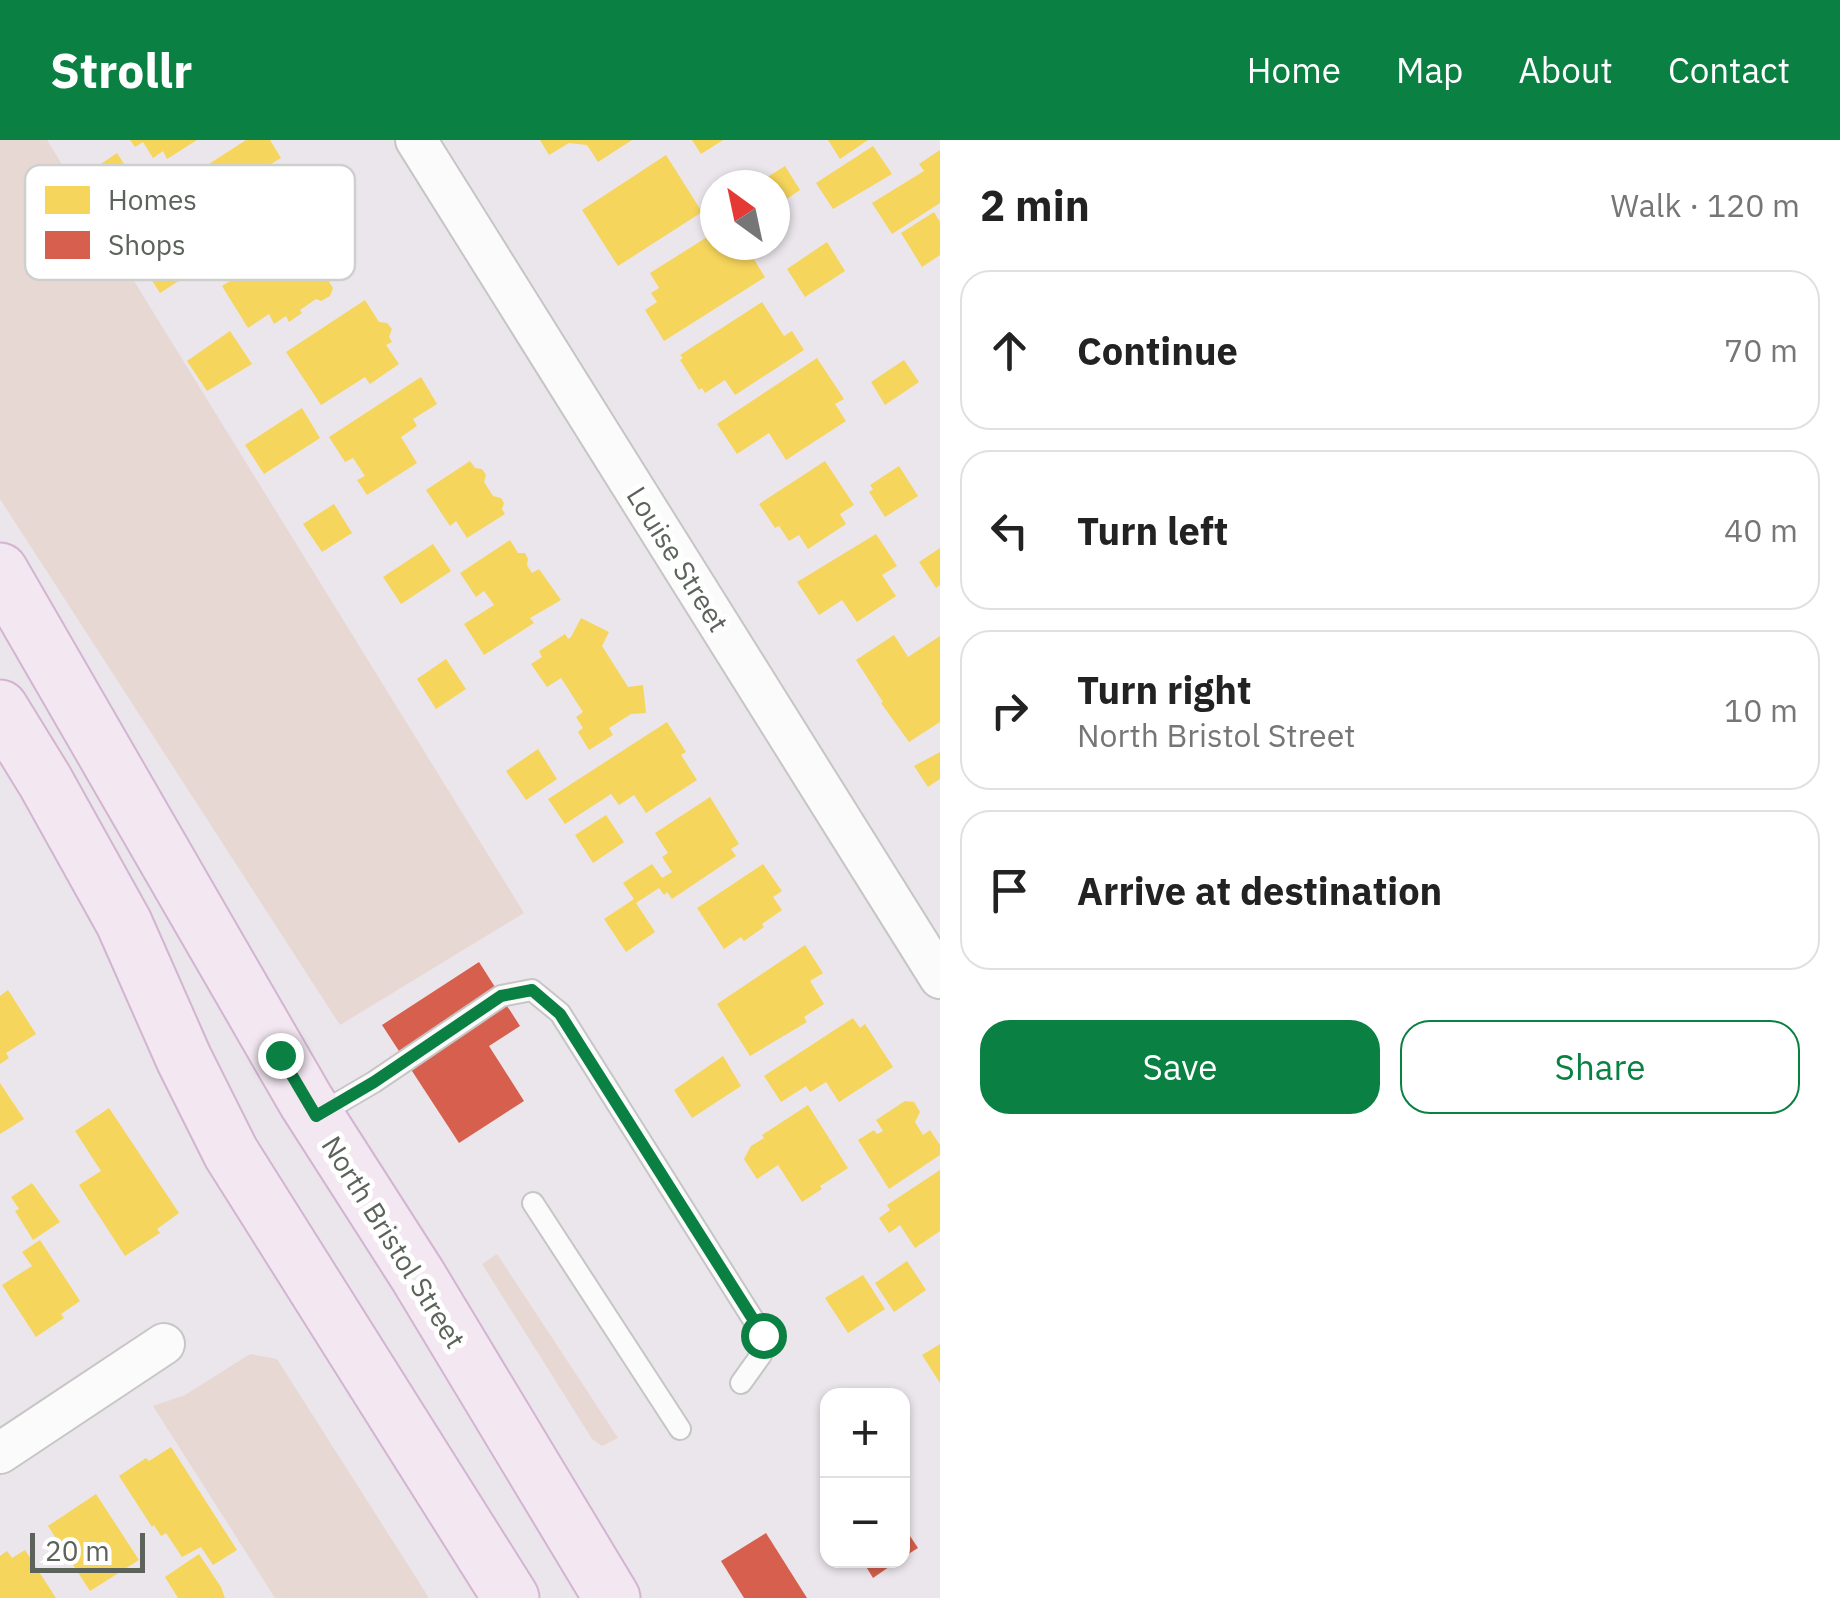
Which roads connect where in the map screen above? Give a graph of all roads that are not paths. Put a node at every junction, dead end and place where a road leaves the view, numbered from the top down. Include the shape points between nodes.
1 (416, 140) edge
2 (0, 571) edge
3 (0, 708) edge
4 (940, 978) edge
5 (316, 1116) junction
6 (533, 1203) dead end
7 (164, 1344) dead end
8 (741, 1383) dead end
9 (680, 1429) dead end
10 (0, 1453) edge
11 (511, 1598) edge
12 (612, 1598) edge

1 - 4 street, Louise Street
2 - 5 main road, North Bristol Street
3 - 11 main road via 124,924 230,1152
5 - 8 lane via 501,996 532,990 560,1014 763,1335 761,1355
5 - 12 main road, North Bristol Street
6 - 9 lane
7 - 10 street

